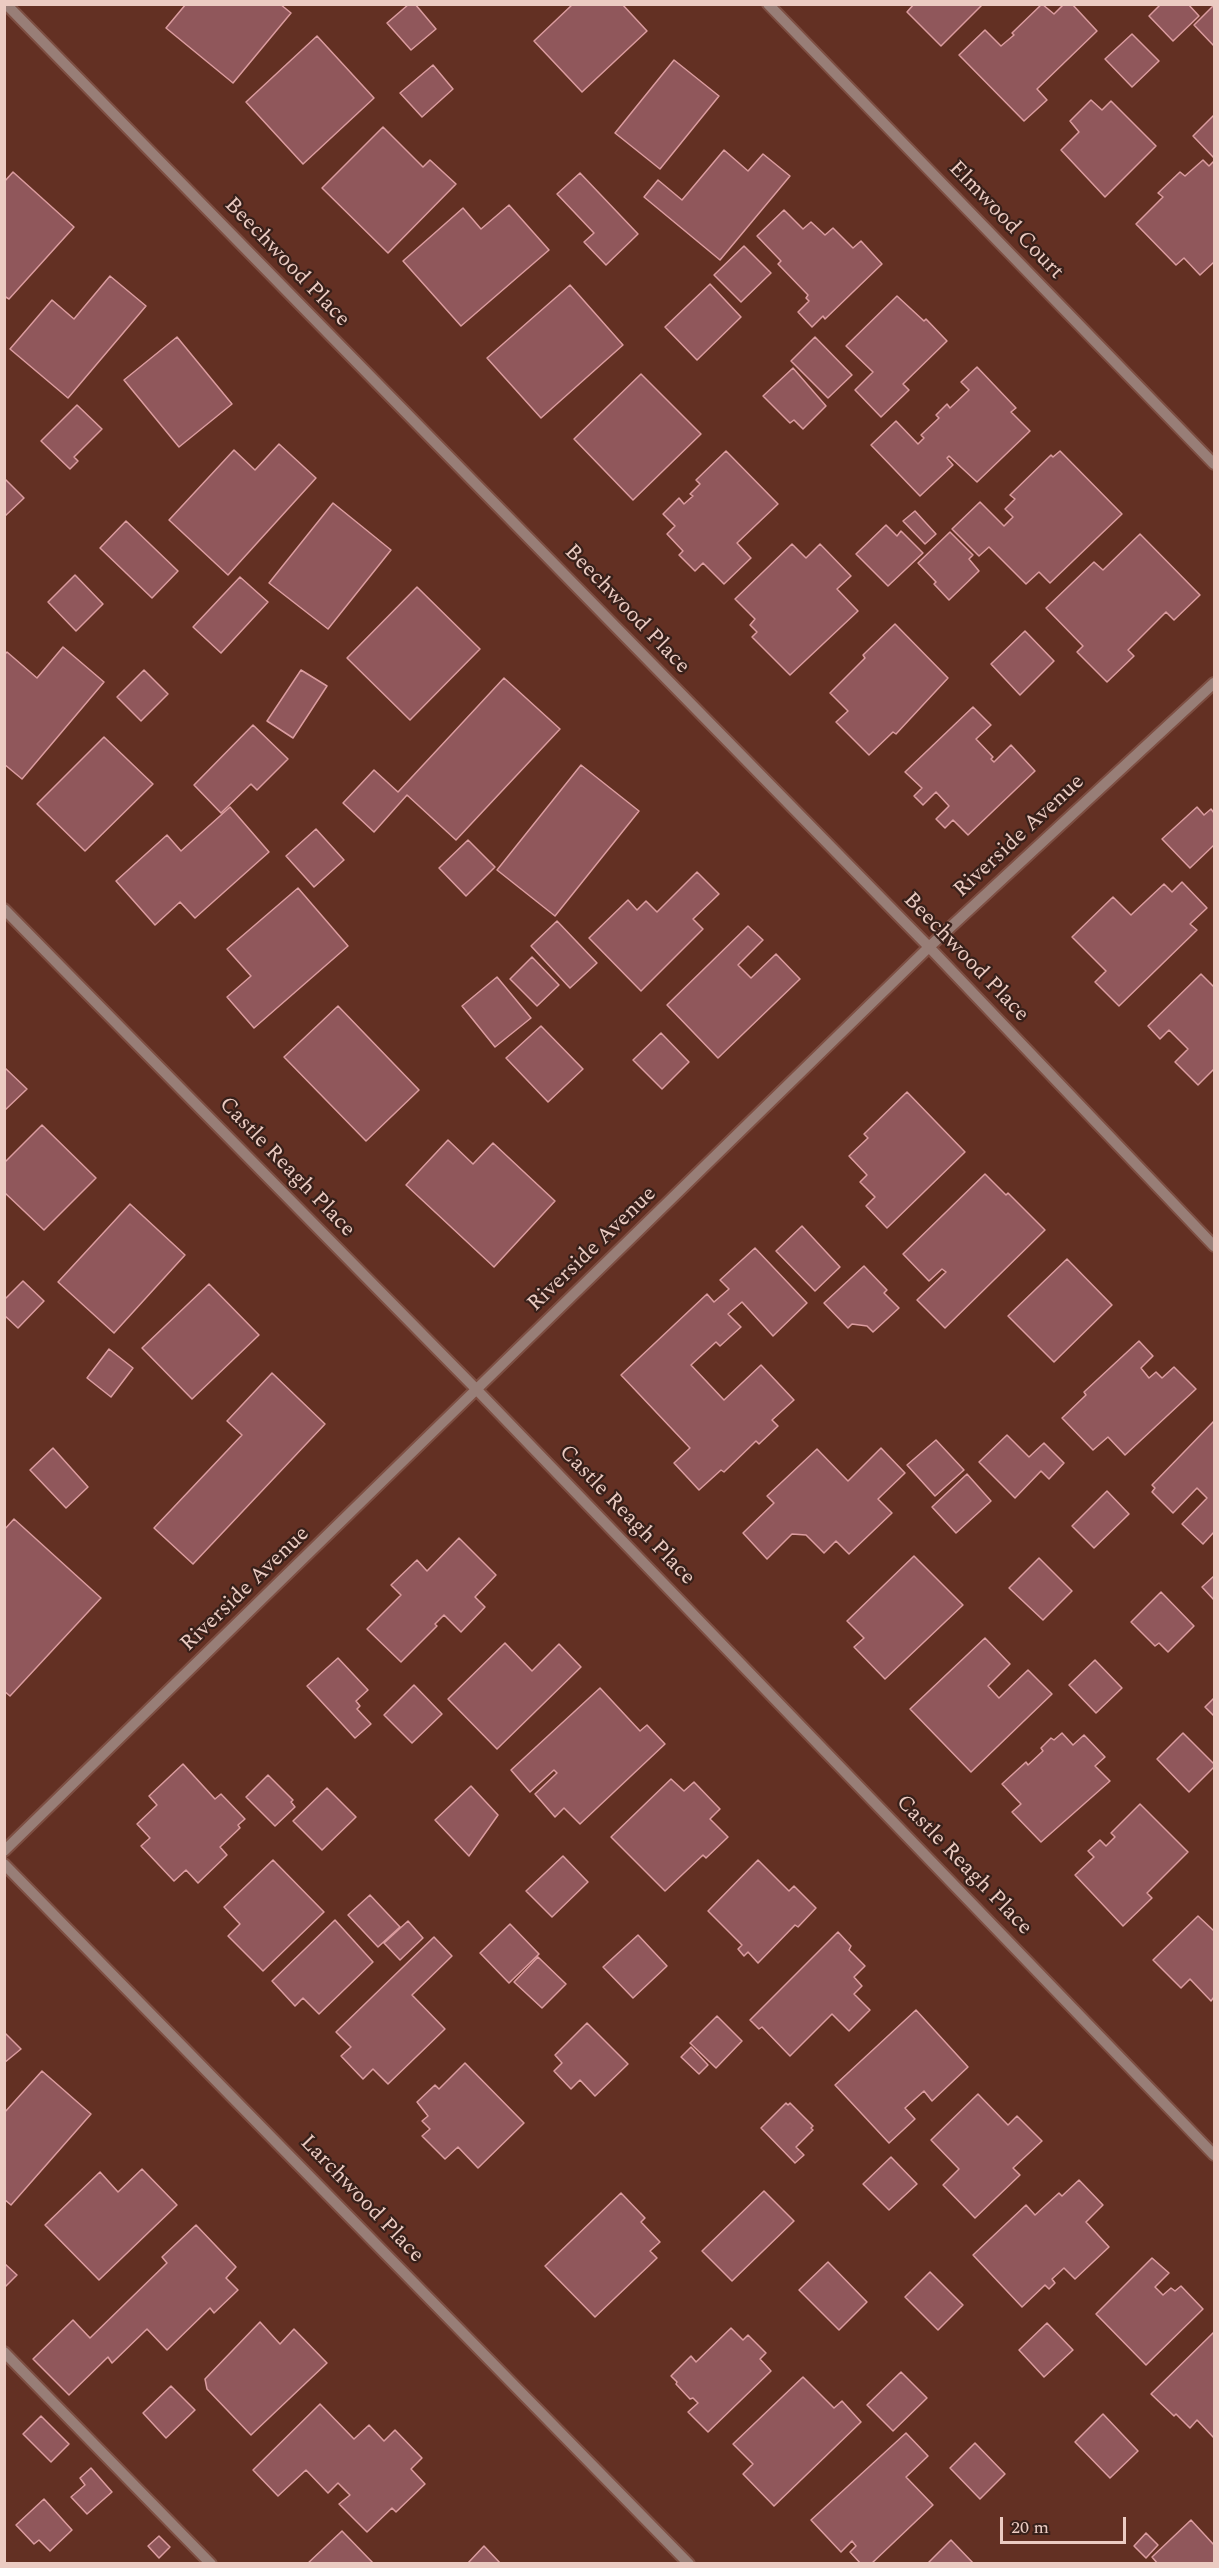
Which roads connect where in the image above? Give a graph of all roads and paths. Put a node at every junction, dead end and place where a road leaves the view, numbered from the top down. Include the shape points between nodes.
1 (6, 4) edge
2 (768, 4) edge
3 (1215, 464) edge
4 (1215, 683) edge
5 (4, 909) edge
6 (929, 947) junction
7 (1215, 1246) edge
8 (478, 1391) junction
9 (4, 1851) edge
10 (4, 1864) edge
11 (1215, 2155) edge
12 (4, 2352) edge
13 (211, 2564) edge
14 (689, 2564) edge

1 - 6 street, Beechwood Place
2 - 3 street, Elmwood Court
4 - 6 street, Riverside Avenue
5 - 8 street, Castle Reagh Place
6 - 7 street, Beechwood Place
6 - 8 street, Riverside Avenue
8 - 9 street, Riverside Avenue
8 - 11 street, Castle Reagh Place
10 - 14 street, Larchwood Place
12 - 13 street

